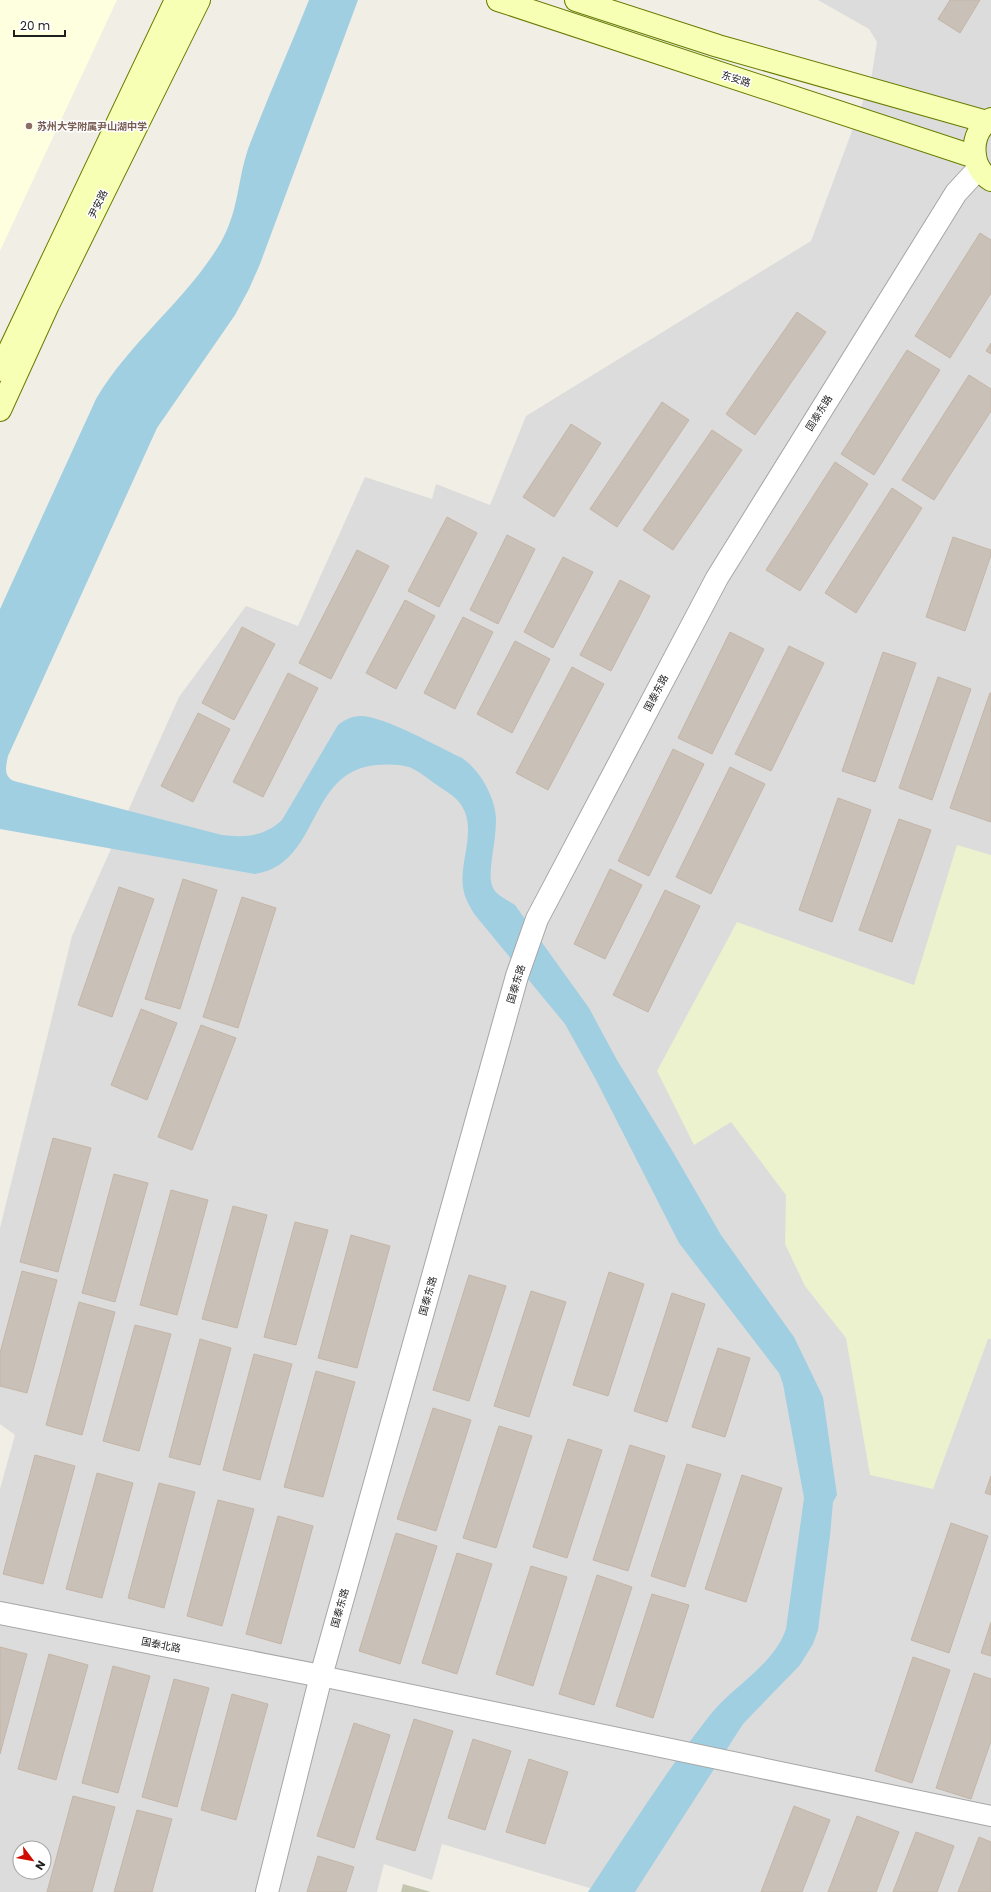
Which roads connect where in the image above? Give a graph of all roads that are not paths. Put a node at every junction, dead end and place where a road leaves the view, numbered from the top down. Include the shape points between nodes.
1 (176, 0) edge
2 (199, 0) edge
3 (498, 0) edge
4 (576, 0) edge
5 (989, 120) edge
6 (981, 168) edge
7 (0, 370) edge
8 (0, 410) edge
9 (0, 1613) edge
10 (321, 1676) junction
11 (991, 1816) edge
12 (267, 1892) edge

1 - 7 main road, 尹安路
2 - 8 main road, 尹安路 via 48,305
3 - 6 main road, 东安路
4 - 5 main road via 718,46
5 - 6 main road via 979,131 974,143
6 - 10 street, 国泰东路 via 956,193 717,578 537,919 517,976
9 - 10 street, 国泰北路
10 - 11 street
10 - 12 street, 国泰东路

